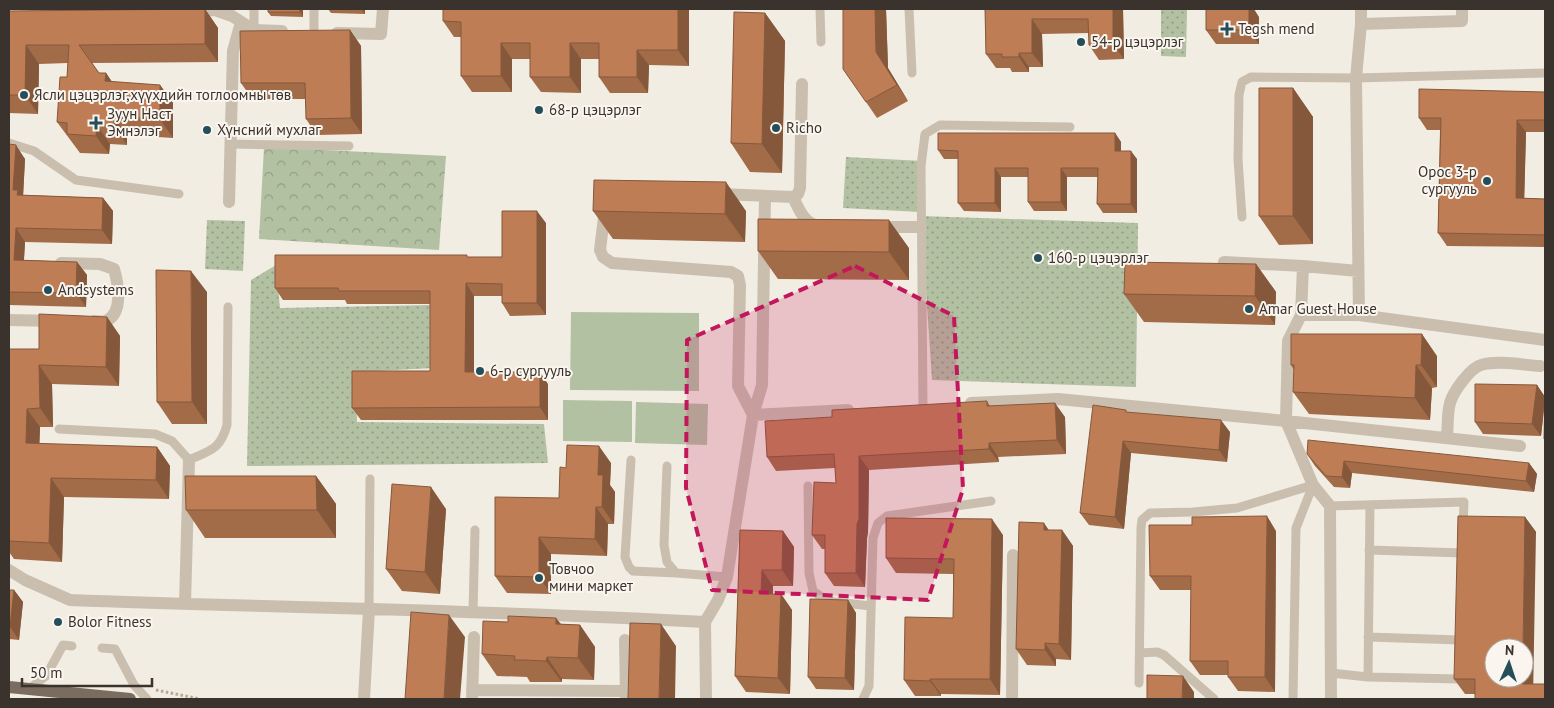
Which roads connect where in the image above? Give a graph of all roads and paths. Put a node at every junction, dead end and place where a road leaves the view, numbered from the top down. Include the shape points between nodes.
1 (80, 9) edge
2 (105, 9) edge
3 (254, 9) edge
4 (314, 9) edge
5 (383, 9) edge
6 (820, 9) edge
7 (909, 9) edge
8 (1361, 9) edge
9 (1462, 9) edge
10 (141, 10) edge
11 (185, 11) edge
12 (241, 22) junction
13 (1361, 24) junction
14 (254, 30) junction
15 (306, 32) junction
16 (821, 42) dead end
17 (912, 73) dead end
18 (1545, 73) edge
19 (1356, 78) junction
20 (802, 84) dead end
21 (1070, 127) dead end
22 (9, 143) edge
23 (230, 144) junction
24 (349, 146) dead end
25 (709, 193) edge
26 (179, 194) dead end
27 (765, 196) junction
28 (606, 197) edge
29 (793, 197) junction
30 (229, 202) dead end
31 (1242, 217) dead end
32 (836, 227) edge
33 (864, 227) edge
34 (921, 227) junction
35 (44, 262) edge
36 (1224, 262) edge
37 (1303, 266) junction
38 (1358, 270) junction
39 (228, 307) dead end
40 (1302, 315) junction
41 (1359, 315) junction
42 (9, 320) edge
43 (66, 321) edge
44 (86, 321) edge
45 (1545, 340) edge
46 (1540, 366) dead end
47 (961, 404) edge
48 (922, 406) edge
49 (863, 409) edge
50 (753, 415) junction
51 (1286, 421) junction
52 (59, 429) dead end
53 (1446, 438) junction
54 (1520, 446) dead end
55 (189, 460) junction
56 (631, 460) dead end
57 (667, 466) dead end
58 (370, 479) dead end
59 (1313, 485) junction
60 (808, 486) dead end
61 (991, 501) dead end
62 (1330, 506) junction
63 (1370, 506) junction
64 (475, 530) dead end
65 (1463, 545) junction
66 (1369, 550) junction
67 (1013, 555) dead end
68 (1462, 563) edge
69 (9, 570) edge
70 (676, 573) junction
71 (727, 576) junction
72 (185, 604) junction
73 (871, 606) junction
74 (369, 609) junction
75 (474, 612) junction
76 (705, 622) junction
77 (474, 636) dead end
78 (1368, 636) junction
79 (625, 640) dead end
80 (72, 646) dead end
81 (102, 648) dead end
82 (1460, 650) edge
83 (1141, 653) junction
84 (1459, 660) edge
85 (1331, 673) junction
86 (1368, 677) junction
87 (1140, 683) dead end
88 (9, 687) edge
89 (29, 689) junction
90 (472, 695) edge
91 (626, 695) edge
92 (130, 699) edge
93 (147, 699) edge
94 (364, 699) edge
95 (706, 699) edge
96 (863, 699) edge
97 (1012, 699) edge
98 (1214, 699) edge
99 (1293, 699) edge
100 (1331, 699) edge

1 - 2 street
2 - 10 street
3 - 14 lane
4 - 15 lane
5 - 15 street via 381,34
6 - 16 lane
7 - 17 lane
8 - 13 street
9 - 13 street via 1462,21
11 - 12 street via 215,10
12 - 14 street
12 - 23 street via 233,51
13 - 19 street
14 - 15 street
18 - 19 lane
19 - 31 lane via 1251,77 1242,82 1238,95
19 - 38 street
20 - 29 street via 800,188
21 - 34 lane via 940,125 925,134 921,166
22 - 26 lane via 34,151 76,180
23 - 24 lane
23 - 30 street
25 - 27 street
27 - 29 street
27 - 50 street via 762,385
28 - 50 street via 600,250 612,263 731,272 738,276 738,386
29 - 32 street via 803,218 816,226
33 - 34 street
34 - 48 lane
35 - 44 street via 100,264 114,269 117,306 112,316 105,321
36 - 37 street
37 - 38 street
37 - 40 street
38 - 41 street
39 - 55 lane via 227,425 217,447
40 - 41 street
40 - 51 street via 1288,341
41 - 45 street
42 - 43 street
46 - 53 street via 1480,365 1460,385 1450,402
47 - 51 street via 1058,399
49 - 50 street
50 - 71 street
51 - 53 street
51 - 59 street
52 - 55 lane via 155,434 172,441
53 - 54 street
55 - 72 street
56 - 70 lane via 625,557 628,567 633,571
57 - 70 lane via 664,545 668,562
58 - 74 lane
59 - 62 street
59 - 83 lane via 1237,508 1150,513 1142,520
59 - 99 lane via 1296,528
60 - 73 lane via 809,573 813,591 827,601
61 - 73 lane via 887,516 878,523 873,538
62 - 63 lane
62 - 85 street
63 - 65 lane via 1464,502
63 - 66 lane
64 - 75 lane
65 - 66 lane
65 - 68 lane
66 - 78 lane
67 - 97 street
69 - 72 street via 70,600
70 - 71 lane
71 - 76 street
72 - 74 street
73 - 96 lane via 869,686
74 - 75 street
74 - 94 street
75 - 76 street
76 - 95 street
77 - 90 street
78 - 82 lane via 1460,636
78 - 86 lane
79 - 91 street
80 - 89 lane via 63,645 46,676
81 - 93 lane via 115,649 134,685
83 - 87 lane
83 - 98 lane via 1164,655
84 - 86 lane via 1459,679
85 - 86 lane
85 - 100 street
88 - 89 main road
89 - 92 main road
90 - 91 street

